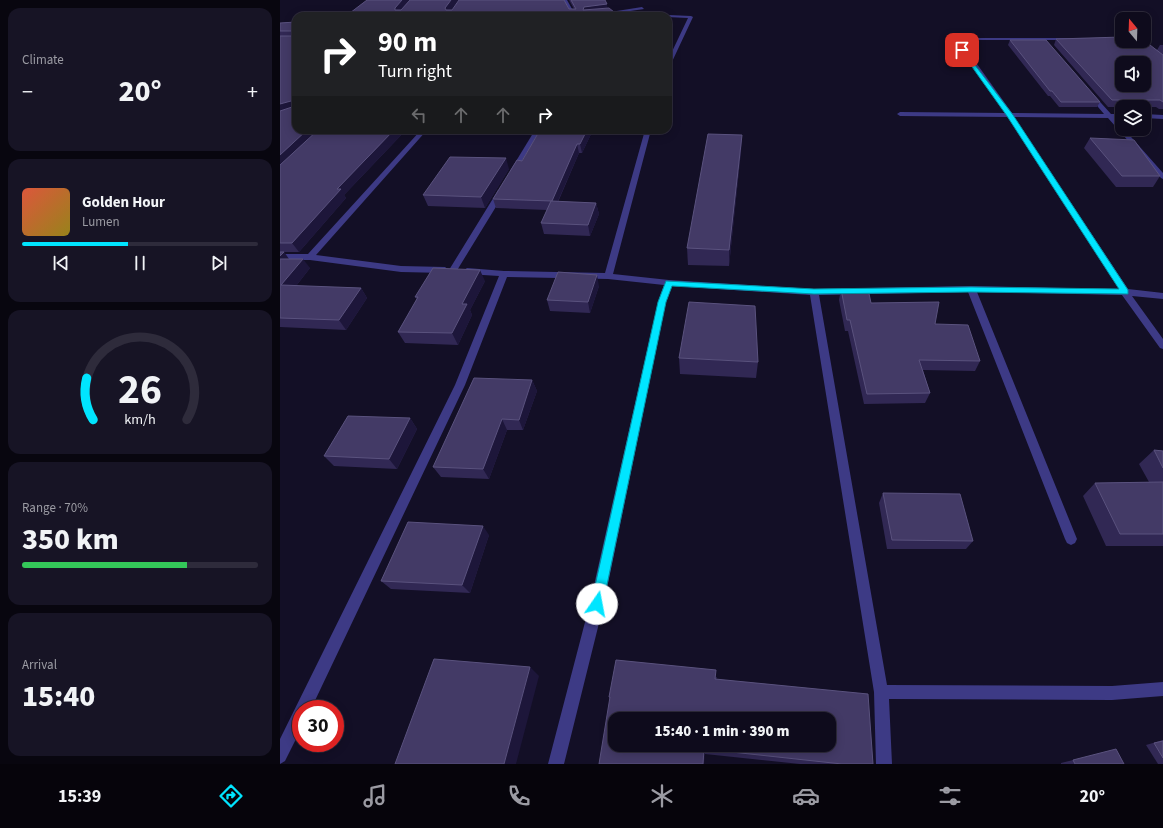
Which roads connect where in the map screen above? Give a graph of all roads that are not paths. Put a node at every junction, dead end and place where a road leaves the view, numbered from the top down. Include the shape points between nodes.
1 (565, 0) edge
2 (572, 12) edge
3 (609, 12) edge
4 (646, 12) edge
5 (672, 16) edge
6 (1042, 38) junction
7 (1100, 38) edge
8 (1048, 44) edge
9 (1147, 48) edge
10 (672, 57) edge
11 (1163, 61) edge
12 (1083, 86) edge
13 (900, 114) dead end
14 (1010, 115) junction
15 (1109, 116) junction
16 (1115, 116) edge
17 (1151, 116) edge
18 (1163, 117) edge
19 (420, 134) edge
20 (536, 134) edge
21 (647, 134) edge
22 (1163, 177) edge
23 (280, 257) edge
24 (310, 257) junction
25 (453, 270) junction
26 (504, 274) junction
27 (608, 276) junction
28 (669, 283) junction
29 (971, 289) junction
30 (814, 292) junction
31 (1125, 292) junction
32 (1163, 296) edge
33 (1163, 346) edge
34 (1072, 539) dead end
35 (1163, 689) edge
36 (881, 692) junction
37 (307, 700) edge
38 (292, 731) edge
39 (280, 756) edge
40 (556, 764) edge
41 (884, 764) edge

1 - 2 street
3 - 4 street via 641,6
5 - 10 street via 691,17
6 - 7 street
6 - 8 street
6 - 14 street via 970,39 961,40 959,43
9 - 11 street
12 - 15 street
13 - 14 street
14 - 15 street
14 - 31 street
15 - 16 street
15 - 22 street
17 - 18 street
19 - 24 street
20 - 25 street
21 - 27 street
23 - 24 street
24 - 25 street via 401,269
25 - 26 street
26 - 27 street
26 - 37 street via 460,385
27 - 28 street
28 - 30 street
28 - 40 street via 662,302 597,604
29 - 30 street
29 - 31 street
29 - 34 street
30 - 36 street
31 - 32 street
31 - 33 street
35 - 36 street via 1112,693
36 - 41 street
38 - 39 street

